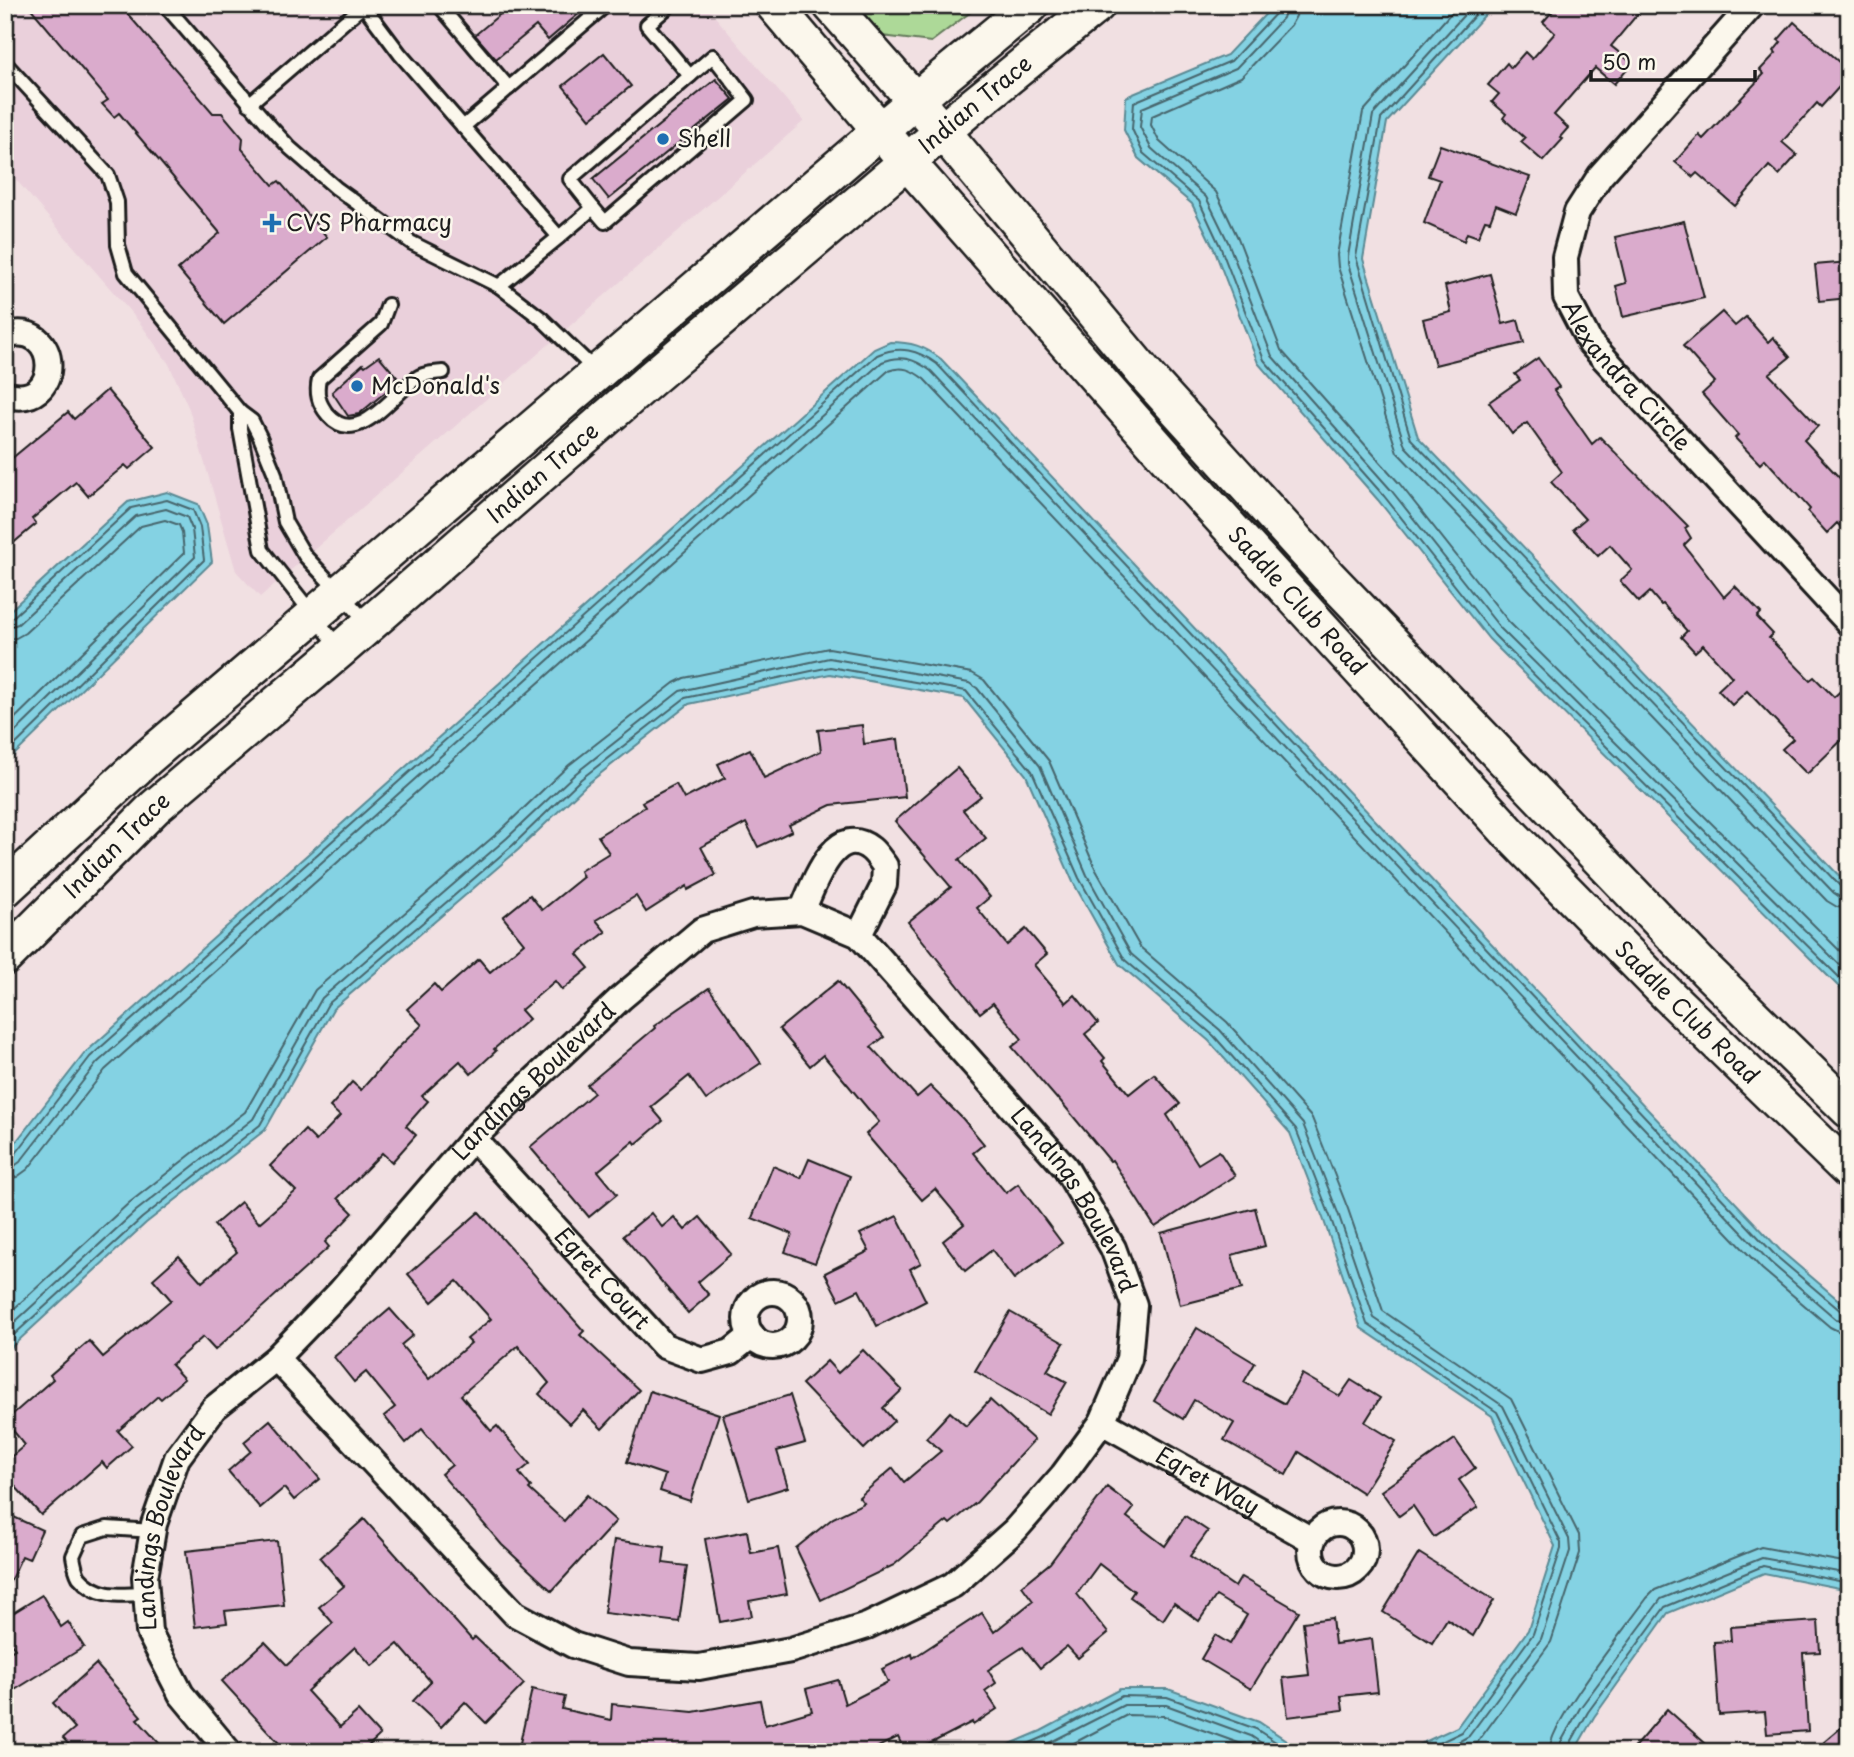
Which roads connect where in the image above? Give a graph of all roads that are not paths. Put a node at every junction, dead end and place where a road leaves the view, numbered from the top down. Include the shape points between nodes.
1 (164, 5) edge
2 (364, 5) edge
3 (439, 5) edge
4 (606, 5) edge
5 (670, 5) edge
6 (774, 5) edge
7 (831, 5) edge
8 (1031, 5) edge
9 (1097, 5) edge
10 (1752, 5) edge
11 (5, 63) edge
12 (690, 76) junction
13 (509, 88) junction
14 (916, 100) junction
15 (249, 104) junction
16 (463, 127) junction
17 (881, 130) junction
18 (943, 132) junction
19 (908, 163) junction
20 (593, 208) junction
21 (559, 237) junction
22 (499, 286) junction
23 (388, 305) dead end
24 (5, 336) edge
25 (443, 372) dead end
26 (598, 373) junction
27 (5, 394) edge
28 (240, 412) junction
29 (340, 594) junction
30 (313, 616) junction
31 (1849, 623) edge
32 (369, 624) junction
33 (340, 650) junction
34 (5, 890) edge
35 (802, 911) junction
36 (859, 935) junction
37 (5, 957) edge
38 (1849, 1110) edge
39 (473, 1138) junction
40 (1849, 1171) edge
41 (752, 1335) dead end
42 (276, 1358) junction
43 (1102, 1422) junction
44 (153, 1531) junction
45 (1312, 1539) dead end
46 (146, 1594) junction
47 (229, 1752) edge

1 - 15 lane
2 - 15 lane
2 - 16 lane
3 - 13 lane
4 - 13 lane
5 - 12 lane via 648,25
6 - 17 street, Saddle Club Road
7 - 14 street, Saddle Club Road
8 - 14 street, Indian Trace
9 - 18 street, Indian Trace
10 - 31 street, Alexandra Circle via 1594,185 1577,212 1565,257 1566,297 1590,343
11 - 28 lane via 108,175 117,201 118,245 126,272
12 - 20 lane via 570,179
12 - 20 lane via 713,56 747,100 605,222
13 - 16 lane
14 - 17 street, Indian Trace
14 - 18 street, Saddle Club Road
15 - 22 lane via 290,148 387,226
16 - 21 lane
17 - 19 street, Saddle Club Road
17 - 26 street, Indian Trace
18 - 19 street, Indian Trace
18 - 38 street, Saddle Club Road via 1150,380 1328,576 1706,970
19 - 32 street, Indian Trace
19 - 40 street, Saddle Club Road via 1183,476 1512,836
20 - 21 lane
21 - 22 lane
22 - 26 lane via 542,319
23 - 25 lane via 381,324 319,379 316,392 328,414 346,427 360,426 419,376
24 - 27 street via 23,333 40,342 50,370 33,393 23,397
26 - 29 street, Indian Trace
28 - 29 lane via 252,421 260,437 275,474 285,522 304,556
28 - 30 lane via 262,550
29 - 30 street, Indian Trace
29 - 32 lane
30 - 33 lane
30 - 34 street, Indian Trace via 147,758
32 - 33 street, Indian Trace
33 - 37 street, Indian Trace via 155,807
35 - 36 street, Landings Boulevard
35 - 36 street via 826,858 841,845 858,842 872,849 885,866 884,885
35 - 39 street, Landings Boulevard via 753,914 702,930 621,998
36 - 43 street, Landings Boulevard via 1065,1167 1113,1248 1134,1305 1129,1359
39 - 41 street, Egret Court via 664,1346 702,1360 731,1352
39 - 42 street, Landings Boulevard via 340,1292
42 - 43 street, Landings Boulevard via 515,1614 573,1645 629,1663 699,1667 791,1650 867,1626 953,1585 1015,1530
42 - 44 street, Landings Boulevard via 214,1408 177,1458
43 - 45 street, Egret Way
44 - 46 street, Landings Boulevard
44 - 46 lane via 107,1528 82,1536 73,1556 79,1576 100,1592
46 - 47 street, Landings Boulevard via 149,1632 155,1645 181,1694

